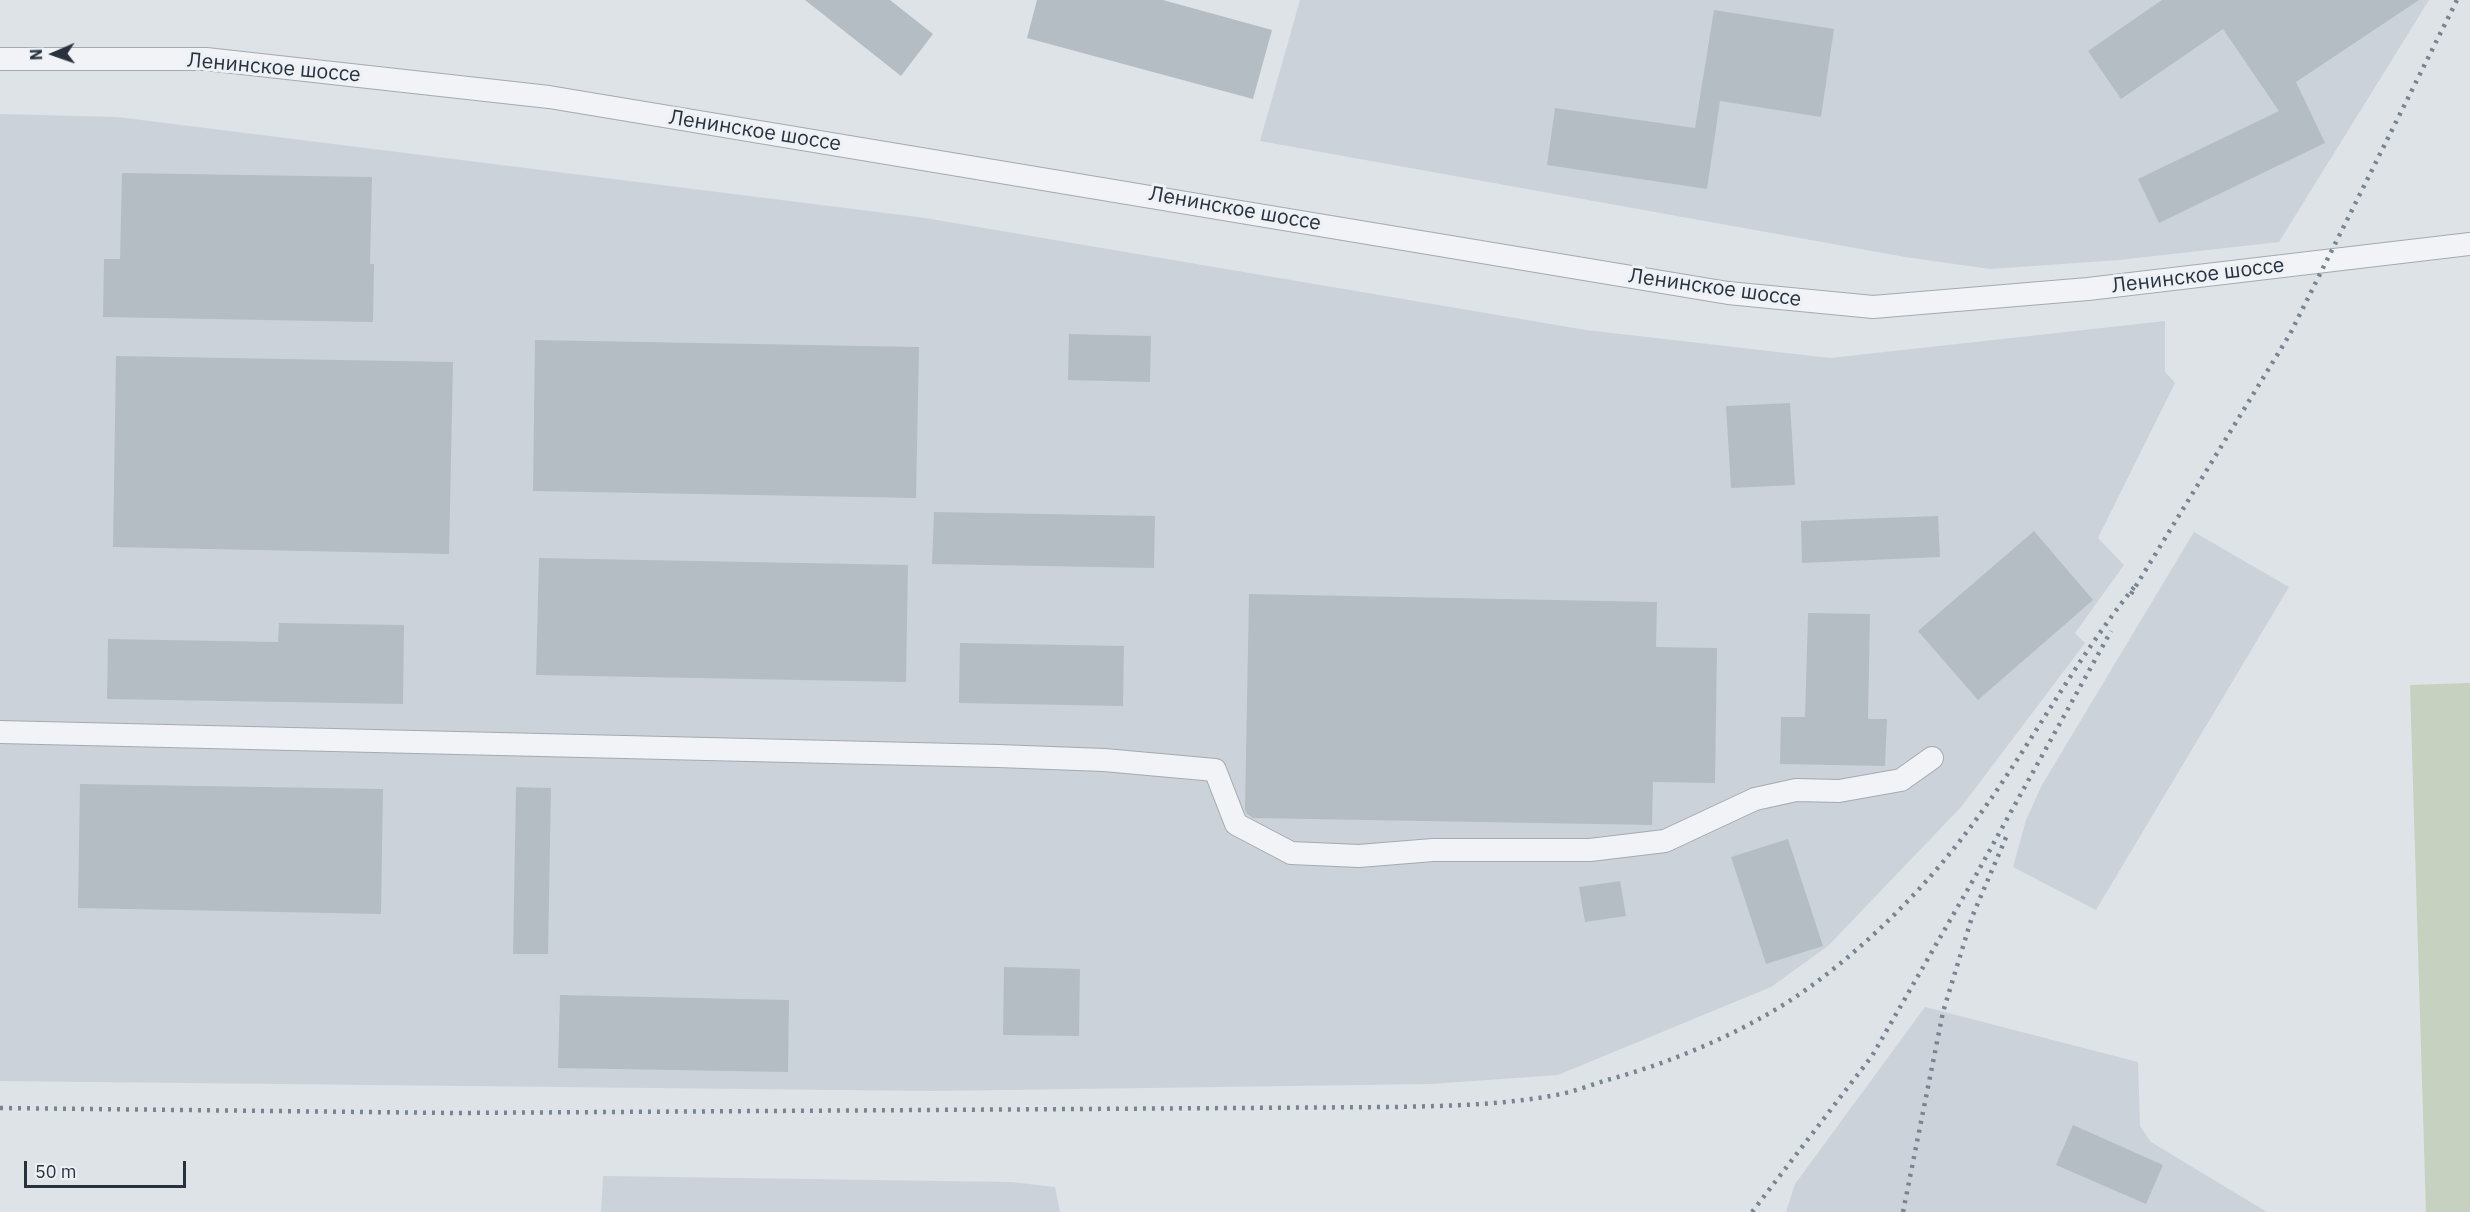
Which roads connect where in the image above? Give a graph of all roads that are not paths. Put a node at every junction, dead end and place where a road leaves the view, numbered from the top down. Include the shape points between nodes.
1 (0, 59) edge
2 (2470, 244) edge
3 (0, 732) edge
4 (1932, 758) dead end

1 - 2 street, Ленинское шоссе via 206,59 549,98 1728,293 1873,308 2088,289
3 - 4 street via 998,756 1215,770 1236,824 1291,853 1359,856 1432,850 1590,850 1665,842 1755,799 1796,790 1839,791 1901,780

